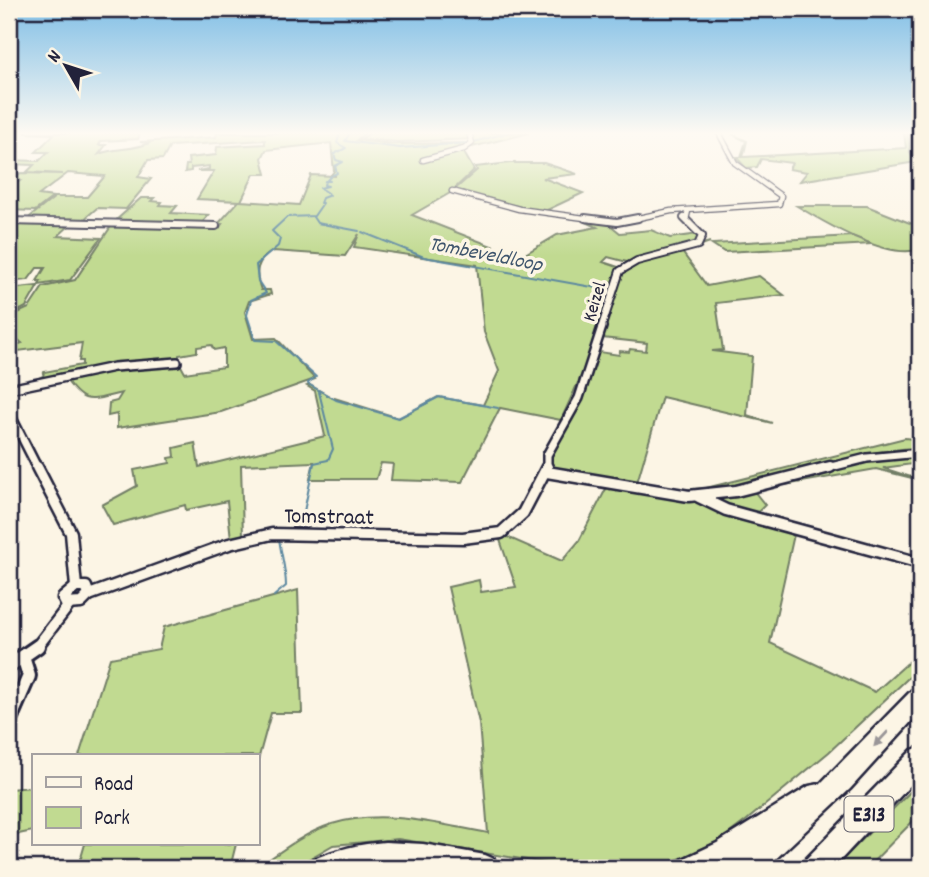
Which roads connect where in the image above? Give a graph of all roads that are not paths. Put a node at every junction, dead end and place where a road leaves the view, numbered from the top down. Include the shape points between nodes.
1 (751, 174) edge
2 (452, 191) dead end
3 (688, 211) junction
4 (9, 220) edge
5 (216, 226) dead end
6 (177, 362) dead end
7 (9, 389) edge
8 (9, 412) edge
9 (564, 422) joint
10 (920, 453) edge
11 (547, 472) junction
12 (696, 495) junction
13 (920, 563) edge
14 (76, 587) junction
15 (89, 595) junction
16 (69, 605) junction
17 (24, 660) junction
18 (9, 666) edge
19 (920, 697) edge
20 (9, 722) edge
21 (920, 758) edge
22 (841, 781) junction
23 (352, 860) junction
24 (323, 868) edge
25 (392, 868) edge
26 (485, 868) edge
27 (692, 868) edge
28 (747, 868) edge
29 (815, 868) edge

1 - 3 street via 783,198 774,206
2 - 3 street via 519,209 617,222
3 - 9 street, Keizel via 684,218 702,236 698,245 637,261 620,271 579,398
4 - 5 street
6 - 7 street via 114,367
8 - 14 street via 71,533
9 - 11 street, Tomstraat via 547,455
10 - 12 street
11 - 12 street via 659,493
11 - 15 street, Tomstraat via 523,513 501,533 463,538 272,534 229,544
12 - 13 street via 726,510
14 - 15 street via 86,587
14 - 16 street via 63,598
15 - 16 street, Tomstraat via 81,603
16 - 17 street via 47,639
17 - 18 street
17 - 20 street via 29,676
19 -> 22 highway, E313
21 - 29 highway, E313
22 - 27 highway
22 - 28 highway, E313
23 - 24 highway
23 - 25 highway
23 - 26 highway via 394,854

